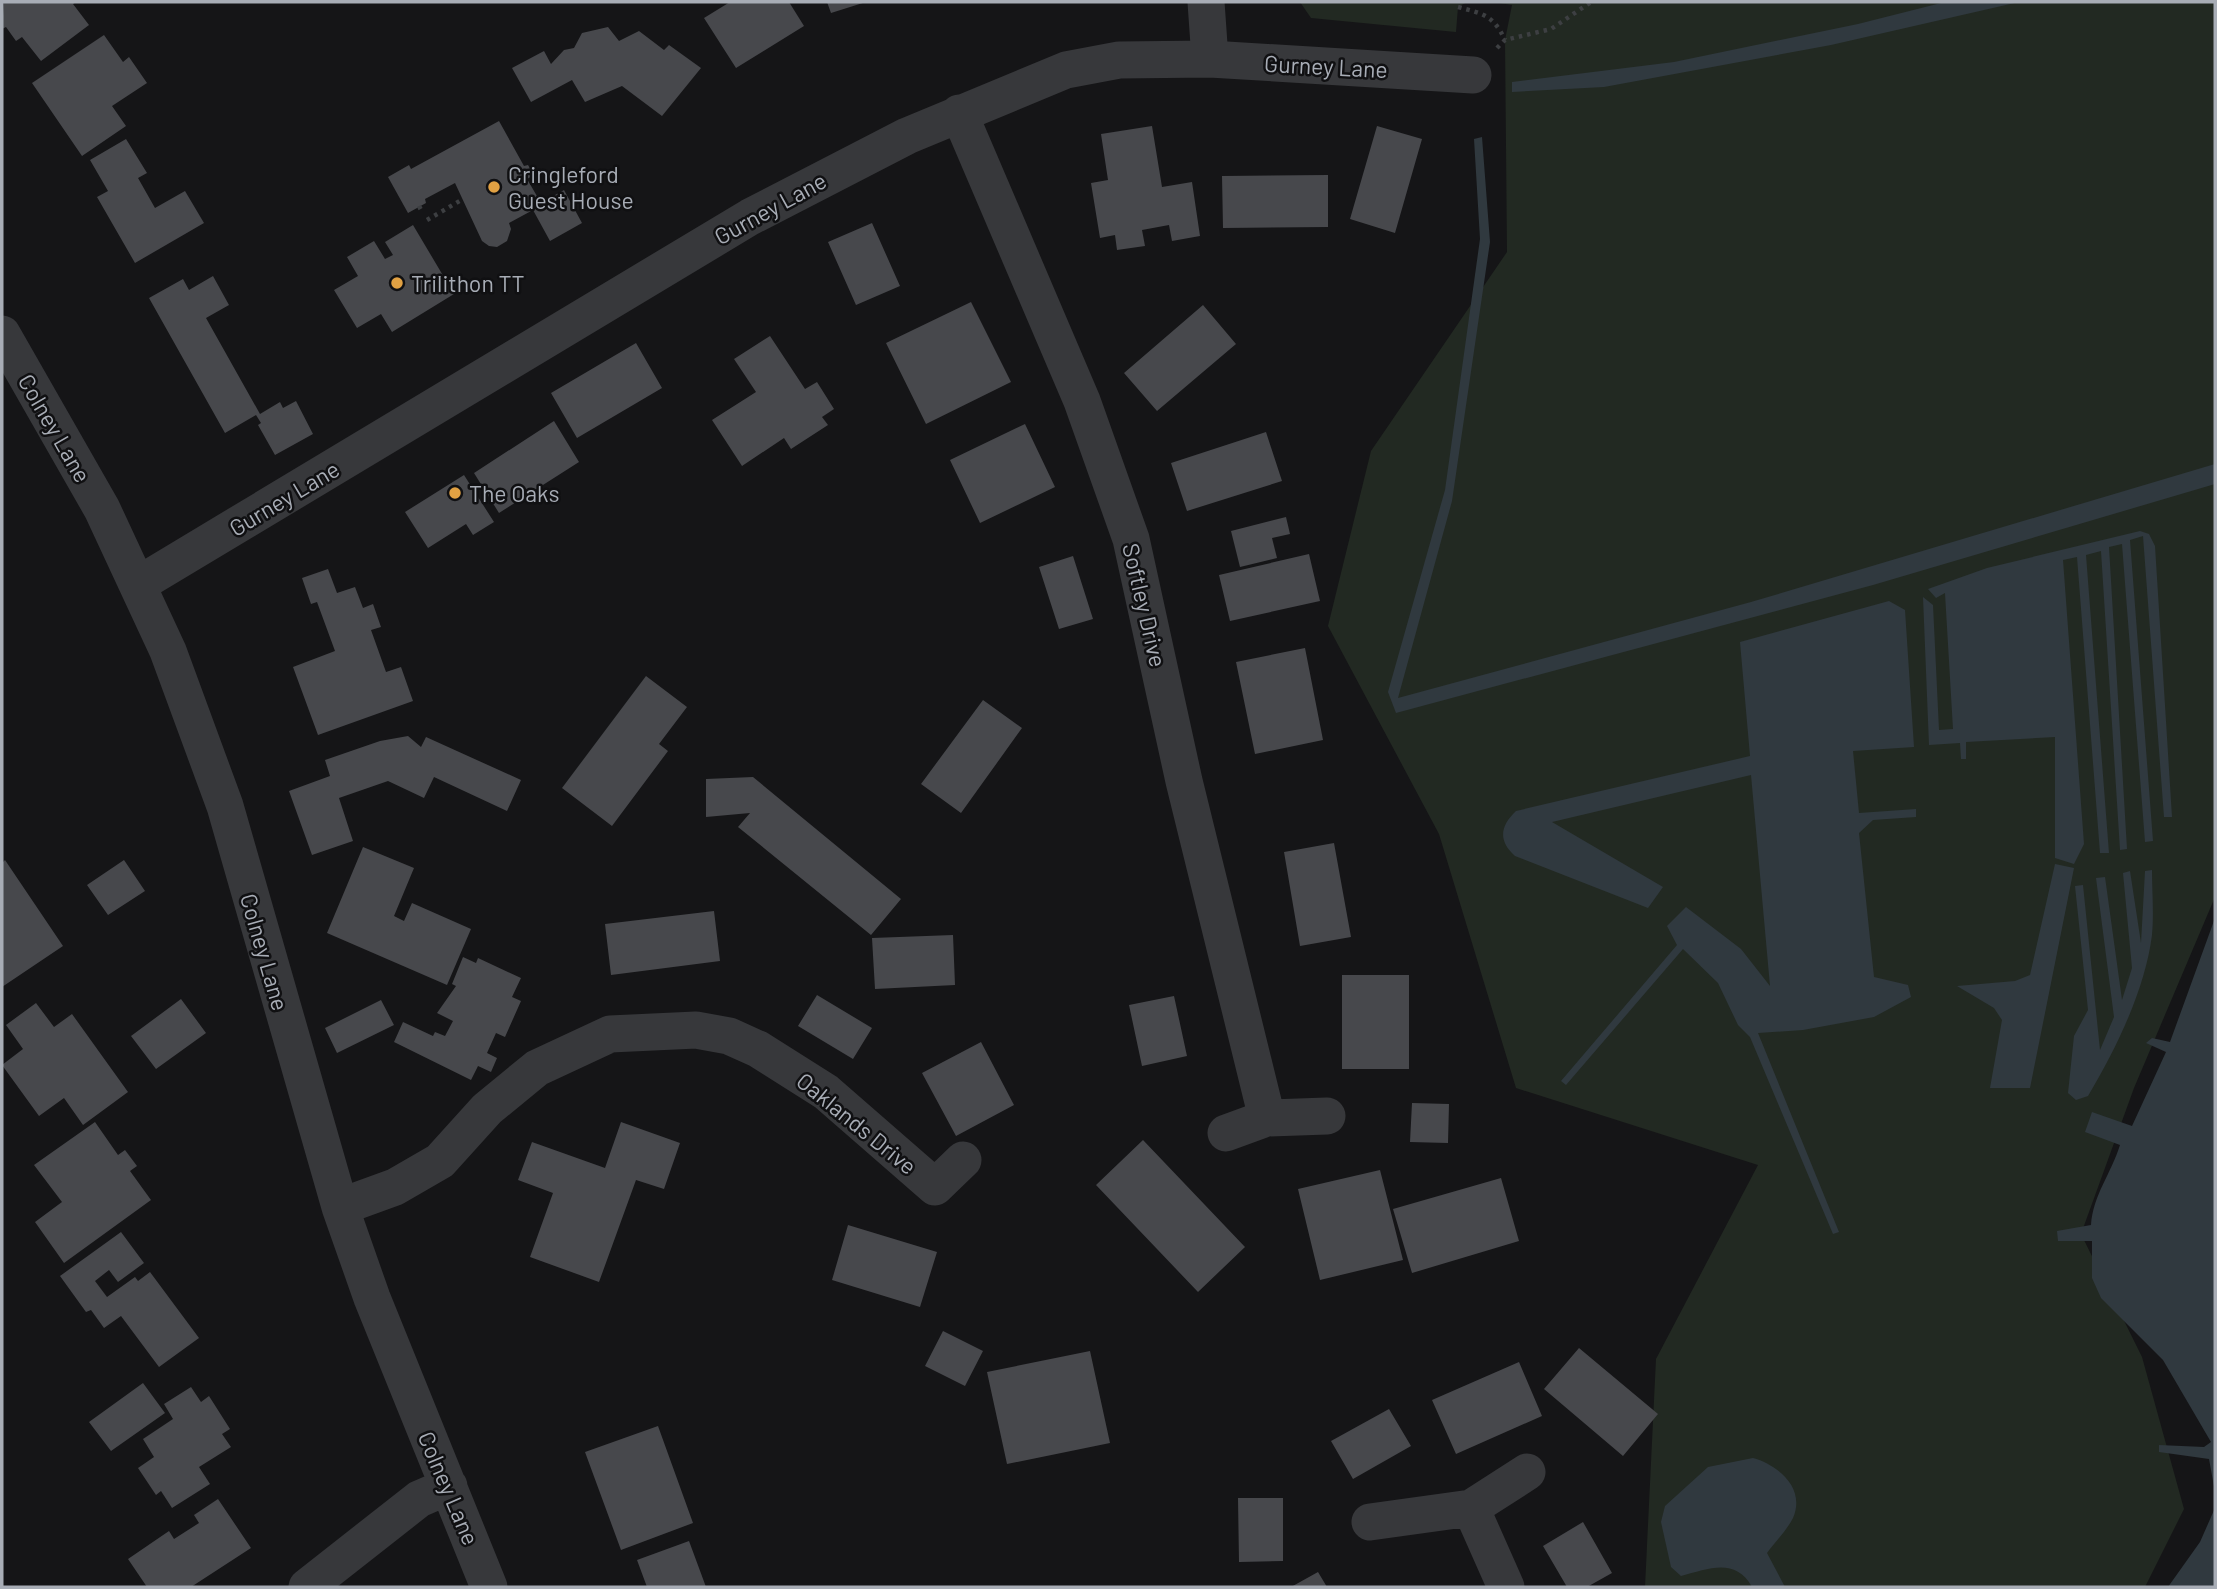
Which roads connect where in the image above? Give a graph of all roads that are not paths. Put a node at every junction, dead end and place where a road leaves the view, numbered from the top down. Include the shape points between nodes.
1 (1206, 2) edge
2 (1210, 59) junction
3 (1473, 75) dead end
4 (959, 113) junction
5 (2, 334) edge
6 (139, 584) junction
7 (1327, 1116) dead end
8 (1267, 1118) junction
9 (1226, 1133) dead end
10 (963, 1160) dead end
11 (340, 1207) junction
12 (1527, 1472) dead end
13 (449, 1486) junction
14 (1471, 1508) junction
15 (1370, 1522) dead end
16 (307, 1587) edge
17 (489, 1587) edge
18 (1507, 1587) edge

1 - 2 street
2 - 3 street, Gurney Lane
2 - 4 street, Gurney Lane via 1119,60 1066,70
4 - 6 street, Gurney Lane via 750,217
4 - 8 street, Softley Drive via 1082,401 1131,539 1184,781
5 - 6 street, Colney Lane via 102,509
6 - 11 street, Colney Lane via 225,806
7 - 8 street
8 - 9 street
10 - 11 street, Oaklands Drive via 936,1187 826,1092 729,1036 696,1030 610,1034 537,1068 488,1109 440,1161 396,1187
11 - 13 street, Colney Lane
12 - 14 street
13 - 16 street via 419,1499
13 - 17 street, Colney Lane
14 - 15 street
14 - 18 street

